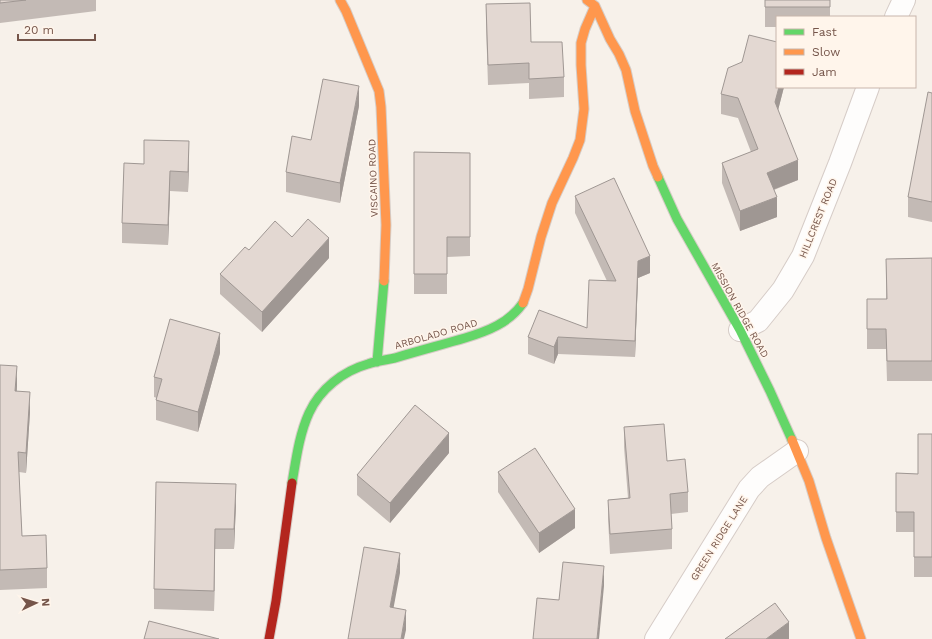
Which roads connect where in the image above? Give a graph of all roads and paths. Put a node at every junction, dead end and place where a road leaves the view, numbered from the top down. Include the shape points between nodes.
1 (340, 0) edge
2 (587, 0) edge
3 (904, 0) edge
4 (595, 6) junction
5 (896, 16) edge
6 (868, 88) edge
7 (740, 330) junction
8 (377, 362) junction
9 (797, 451) junction
10 (269, 639) edge
11 (656, 639) edge
12 (861, 639) edge

1 - 8 street, VISCAINO ROAD via 379,91 381,107 386,241
2 - 4 street, MISSION RIDGE ROAD
3 - 5 street
4 - 7 street, MISSION RIDGE ROAD via 626,70 635,111 653,166 677,219
4 - 8 street, ARBOLADO ROAD via 581,42 584,104 580,138 552,203 523,301 506,320 480,334
6 - 7 street, HILLCREST ROAD via 803,256 783,290 758,321
7 - 9 street, MISSION RIDGE ROAD
8 - 10 street, ARBOLADO ROAD via 337,379 325,389 309,413 300,442
9 - 11 street, GREEN RIDGE LANE via 760,476 749,489
9 - 12 street, MISSION RIDGE ROAD

